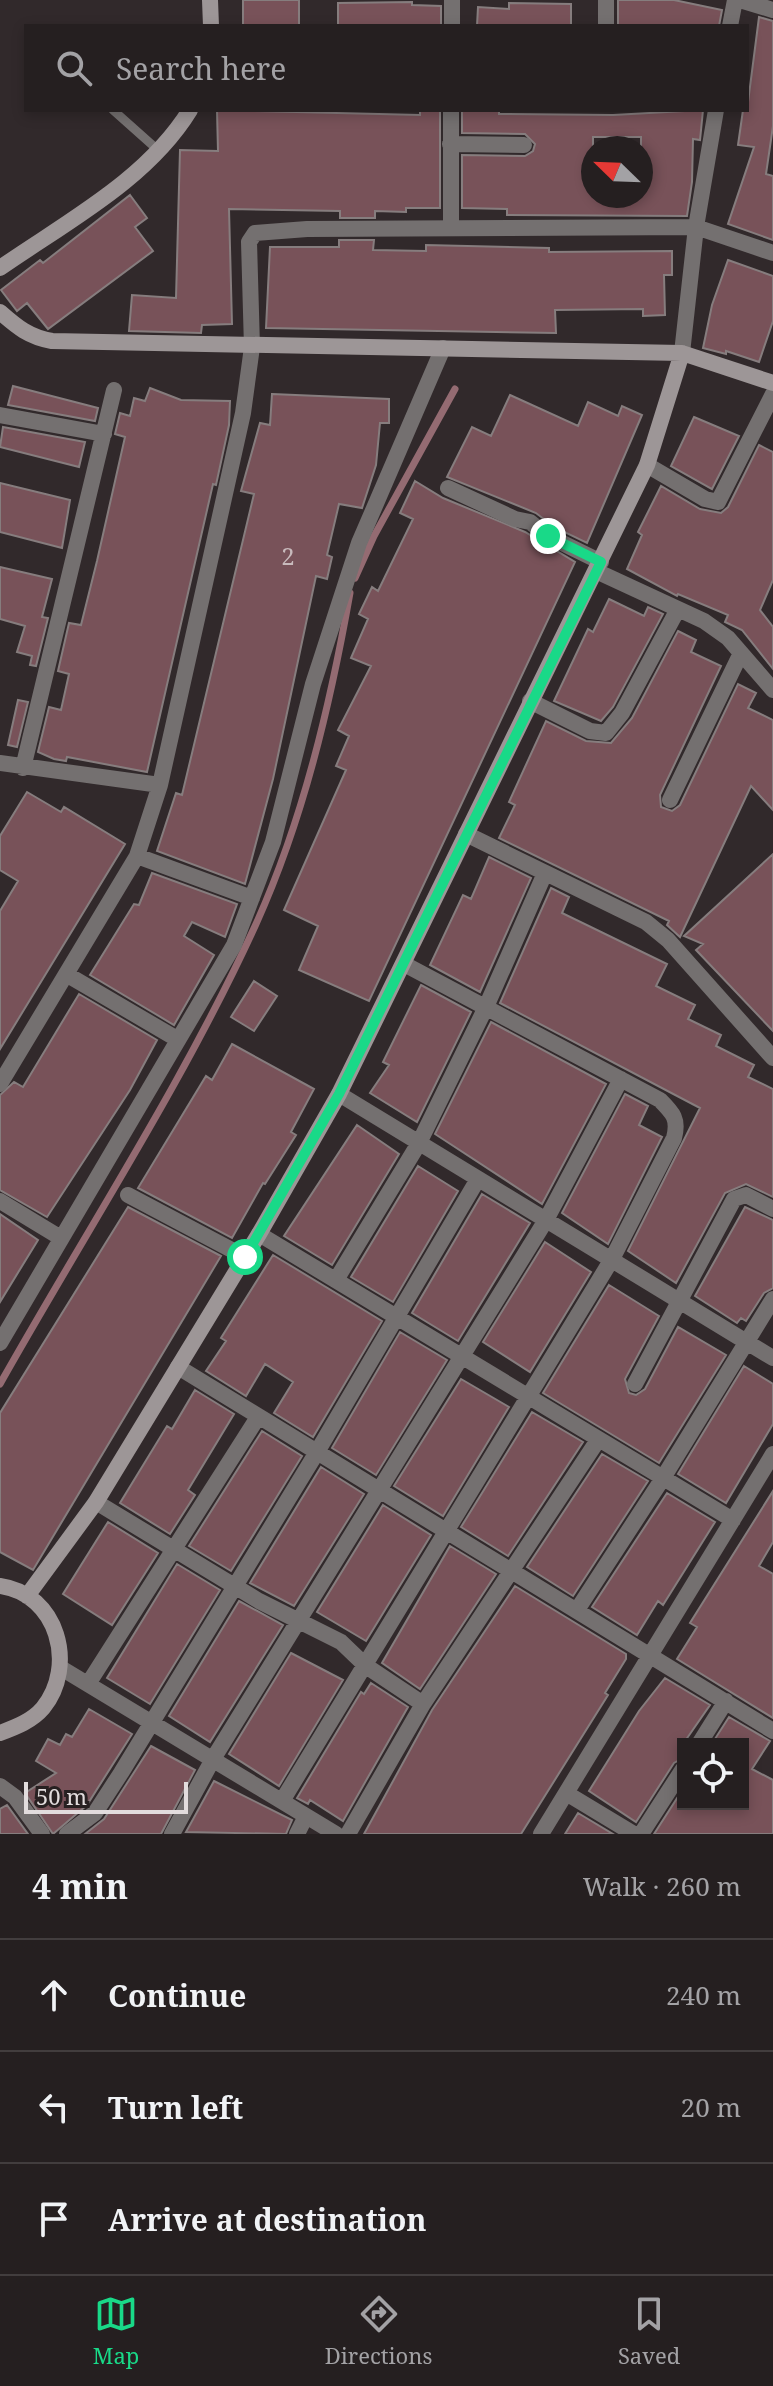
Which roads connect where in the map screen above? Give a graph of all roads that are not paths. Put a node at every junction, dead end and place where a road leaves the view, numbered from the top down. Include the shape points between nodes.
1 (210, 0) edge
2 (452, 0) edge
3 (606, 0) edge
4 (737, 0) edge
5 (773, 10) edge
6 (211, 24) edge
7 (452, 24) edge
8 (606, 24) edge
9 (731, 24) edge
10 (115, 112) edge
11 (189, 112) edge
12 (451, 112) edge
13 (716, 112) edge
14 (450, 144) junction
15 (524, 145) dead end
16 (159, 151) junction
17 (696, 227) junction
18 (451, 228) junction
19 (773, 253) edge
20 (0, 268) edge
21 (0, 312) edge
22 (252, 347) junction
23 (443, 348) junction
24 (682, 353) junction
25 (773, 383) edge
26 (114, 390) dead end
27 (773, 394) edge
28 (0, 415) edge
29 (104, 434) junction
30 (647, 465) junction
31 (448, 488) dead end
32 (599, 567) junction
33 (678, 609) junction
34 (741, 653) junction
35 (773, 690) edge
36 (530, 701) junction
37 (0, 763) edge
38 (23, 768) junction
39 (160, 785) junction
40 (670, 800) dead end
41 (466, 834) junction
42 (137, 856) junction
43 (545, 873) junction
44 (252, 898) junction
45 (404, 964) junction
46 (66, 974) junction
47 (486, 1007) junction
48 (177, 1039) junction
49 (773, 1058) edge
50 (621, 1079) junction
51 (0, 1084) edge
52 (339, 1094) junction
53 (419, 1143) junction
54 (478, 1179) junction
55 (128, 1195) dead end
56 (0, 1201) edge
57 (773, 1209) edge
58 (546, 1220) junction
59 (259, 1234) junction
60 (61, 1238) junction
61 (245, 1257) junction
62 (612, 1259) junction
63 (336, 1280) junction
64 (773, 1299) edge
65 (679, 1300) junction
66 (398, 1318) junction
67 (0, 1343) edge
68 (748, 1343) junction
69 (461, 1357) junction
70 (773, 1358) edge
71 (178, 1367) junction
72 (635, 1384) dead end
73 (530, 1398) junction
74 (258, 1417) junction
75 (598, 1440) junction
76 (317, 1452) junction
77 (773, 1454) edge
78 (663, 1478) junction
79 (379, 1490) junction
80 (96, 1502) junction
81 (733, 1520) junction
82 (449, 1532) junction
83 (173, 1548) junction
84 (514, 1571) junction
85 (0, 1586) edge
86 (234, 1586) junction
87 (27, 1596) junction
88 (577, 1610) junction
89 (298, 1622) junction
90 (651, 1654) junction
91 (366, 1666) junction
92 (61, 1668) junction
93 (88, 1684) junction
94 (726, 1701) junction
95 (423, 1704) junction
96 (150, 1722) junction
97 (773, 1731) edge
98 (0, 1733) edge
99 (703, 1738) edge
100 (213, 1759) junction
101 (677, 1778) edge
102 (0, 1786) edge
103 (566, 1793) junction
104 (282, 1801) junction
105 (306, 1816) junction
106 (42, 1834) edge
107 (67, 1834) edge
108 (172, 1834) edge
109 (297, 1834) edge
110 (336, 1834) edge
111 (348, 1834) edge
112 (541, 1834) edge
113 (634, 1834) edge
114 (641, 1834) edge

1 - 6 street
2 - 7 street
3 - 8 street
4 - 5 street
4 - 9 street
10 - 16 lane
11 - 16 street
12 - 14 street
13 - 17 street
14 - 15 street
14 - 18 street
16 - 20 street
17 - 18 street
17 - 19 street
17 - 24 street
18 - 22 street via 255,233 249,242
21 - 22 street via 36,338
22 - 23 street
22 - 39 street via 243,413
23 - 24 street
23 - 44 street via 359,543
24 - 25 street
24 - 30 street
26 - 29 street
27 - 30 street via 718,502
28 - 29 street
29 - 38 street
30 - 32 street
31 - 32 street via 536,525
32 - 33 street
32 - 36 street
33 - 34 street via 704,621
33 - 36 street via 606,733 590,731
34 - 35 street
34 - 40 street
36 - 41 street
37 - 38 street
38 - 39 street
39 - 42 street
41 - 43 street
41 - 45 street
42 - 44 street
42 - 46 street
43 - 47 street
43 - 49 street via 646,922
44 - 48 street via 234,945
45 - 47 street
45 - 52 street
46 - 48 street
46 - 51 street
47 - 50 street
47 - 53 street
48 - 60 street
50 - 58 street
50 - 62 street via 660,1100 675,1114 677,1126
52 - 53 street
52 - 59 street
53 - 54 street
53 - 63 street
54 - 58 street
54 - 66 street
55 - 61 street
56 - 60 street
57 - 65 street via 746,1195 734,1199
58 - 62 street
58 - 69 street
59 - 61 street
59 - 63 street
60 - 67 street
61 - 71 street
62 - 65 street
62 - 73 street
63 - 66 street
64 - 68 street
65 - 68 street
65 - 72 street
66 - 69 street
66 - 76 street
68 - 70 street
68 - 78 street
69 - 73 street
69 - 79 street
71 - 74 street
71 - 80 street
73 - 75 street
73 - 82 street
74 - 76 street
74 - 83 street
75 - 78 street
75 - 84 street
76 - 79 street
76 - 86 street
77 - 81 street
78 - 81 street
78 - 88 street
79 - 82 street
79 - 89 street
80 - 83 street
80 - 87 street
81 - 90 street
82 - 84 street
82 - 91 street
83 - 86 street
83 - 93 street
84 - 88 street
84 - 95 street
85 - 87 street
86 - 89 street
86 - 96 street
87 - 92 street via 54,1627
88 - 90 street
89 - 91 street via 341,1642
89 - 100 street
90 - 94 street
90 - 103 street
91 - 95 street
91 - 104 street
92 - 93 street
92 - 98 street via 41,1710
93 - 96 street
94 - 97 street
94 - 99 street
95 - 111 street
96 - 100 street
96 - 107 street via 95,1813
100 - 104 street
100 - 108 street
101 - 114 street
102 - 106 street via 15,1797
103 - 112 street
103 - 113 street
104 - 105 street
105 - 109 street
105 - 110 street

